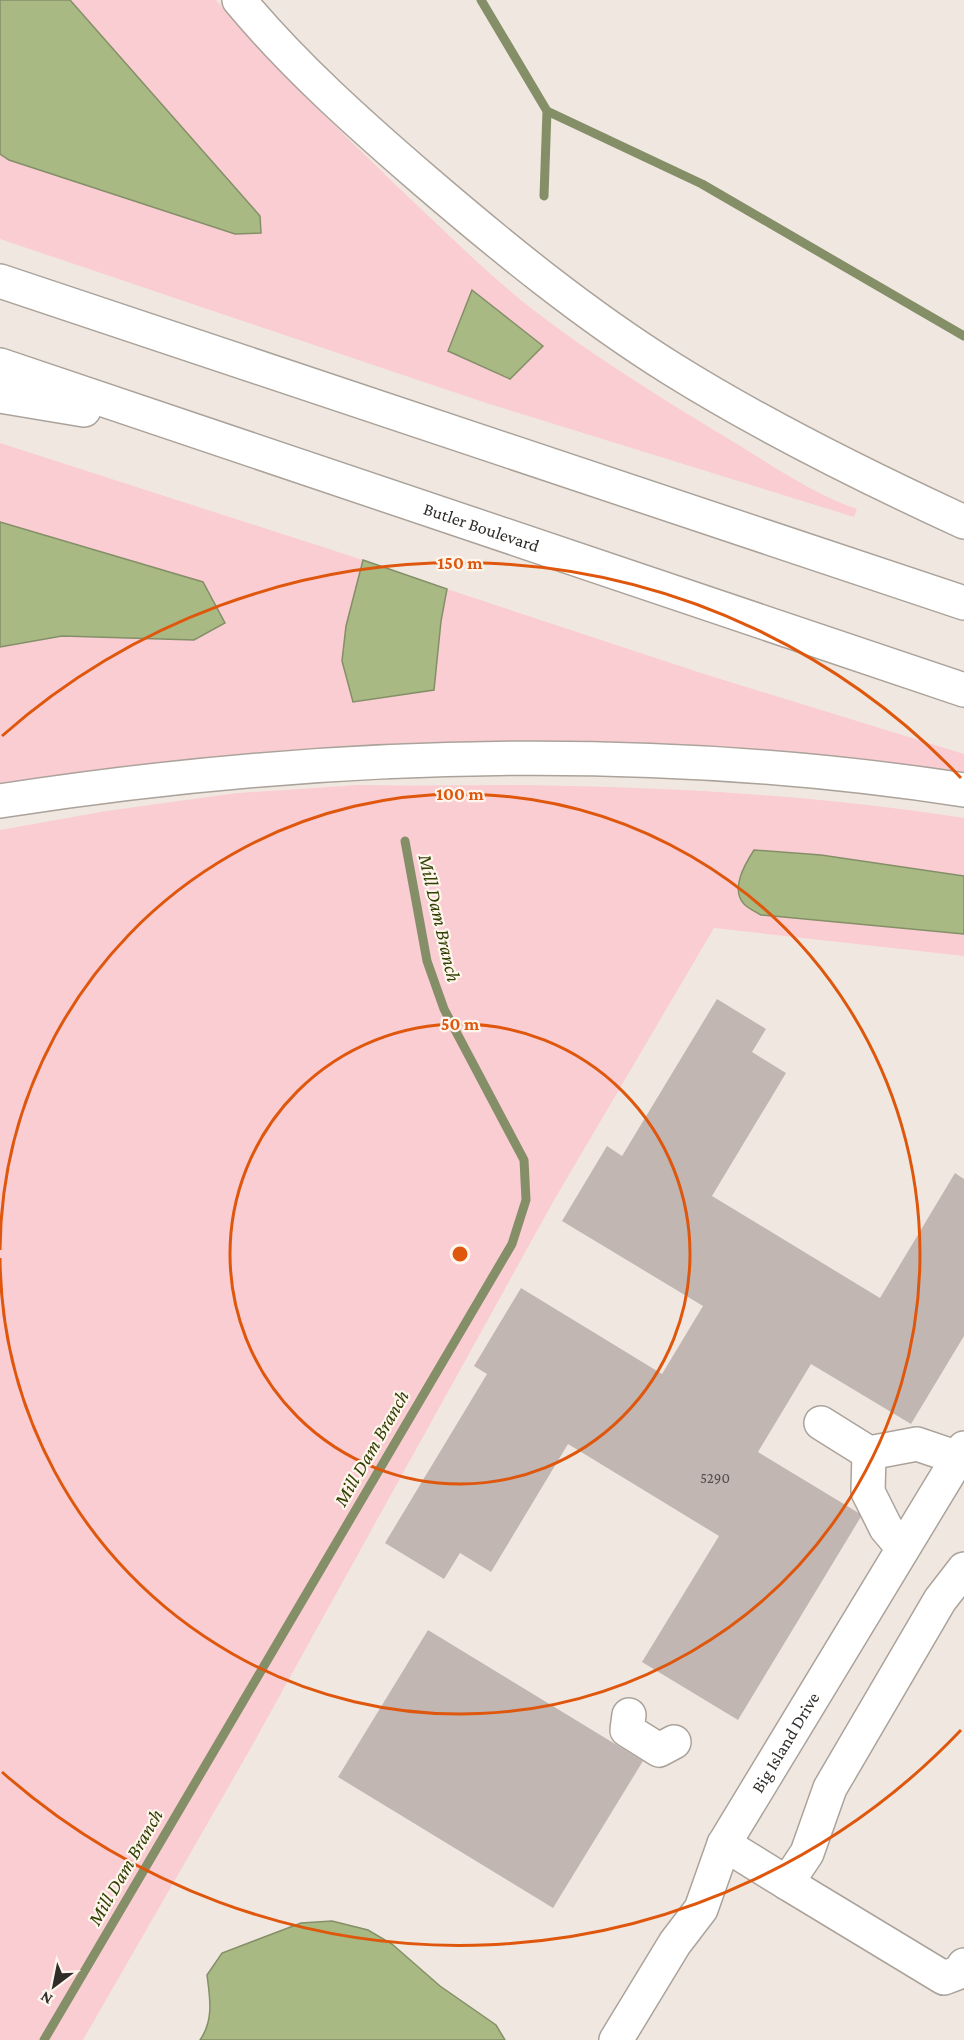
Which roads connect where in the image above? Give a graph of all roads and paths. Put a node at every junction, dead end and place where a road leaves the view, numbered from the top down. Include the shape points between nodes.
1 (239, 0) edge
2 (0, 281) edge
3 (0, 365) edge
4 (0, 396) edge
5 (189, 429) junction
6 (964, 522) edge
7 (964, 603) edge
8 (964, 690) edge
9 (964, 790) edge
10 (0, 801) edge
11 (821, 1424) dead end
12 (869, 1453) junction
13 (962, 1455) edge
14 (902, 1547) junction
15 (964, 1569) edge
16 (629, 1715) dead end
17 (674, 1742) dead end
18 (724, 1844) junction
19 (787, 1883) junction
20 (964, 1965) edge
21 (616, 2040) edge

1 - 6 main road via 321,88 396,156 577,304 671,368 768,426
2 - 7 main road
3 - 5 main road, Butler Boulevard
4 - 5 main road
5 - 8 main road, Butler Boulevard
9 - 10 main road via 740,766 445,759 254,769
11 - 12 main road
12 - 13 main road via 917,1444
12 - 14 main road via 868,1492 886,1528
13 - 14 main road, Big Island Drive
14 - 18 main road, Big Island Drive
15 - 19 main road via 940,1600 830,1788 807,1852
16 - 17 main road via 627,1730 659,1750
18 - 19 main road
18 - 21 main road, Big Island Drive via 701,1909 675,1943
19 - 20 main road via 944,1978 960,1972

